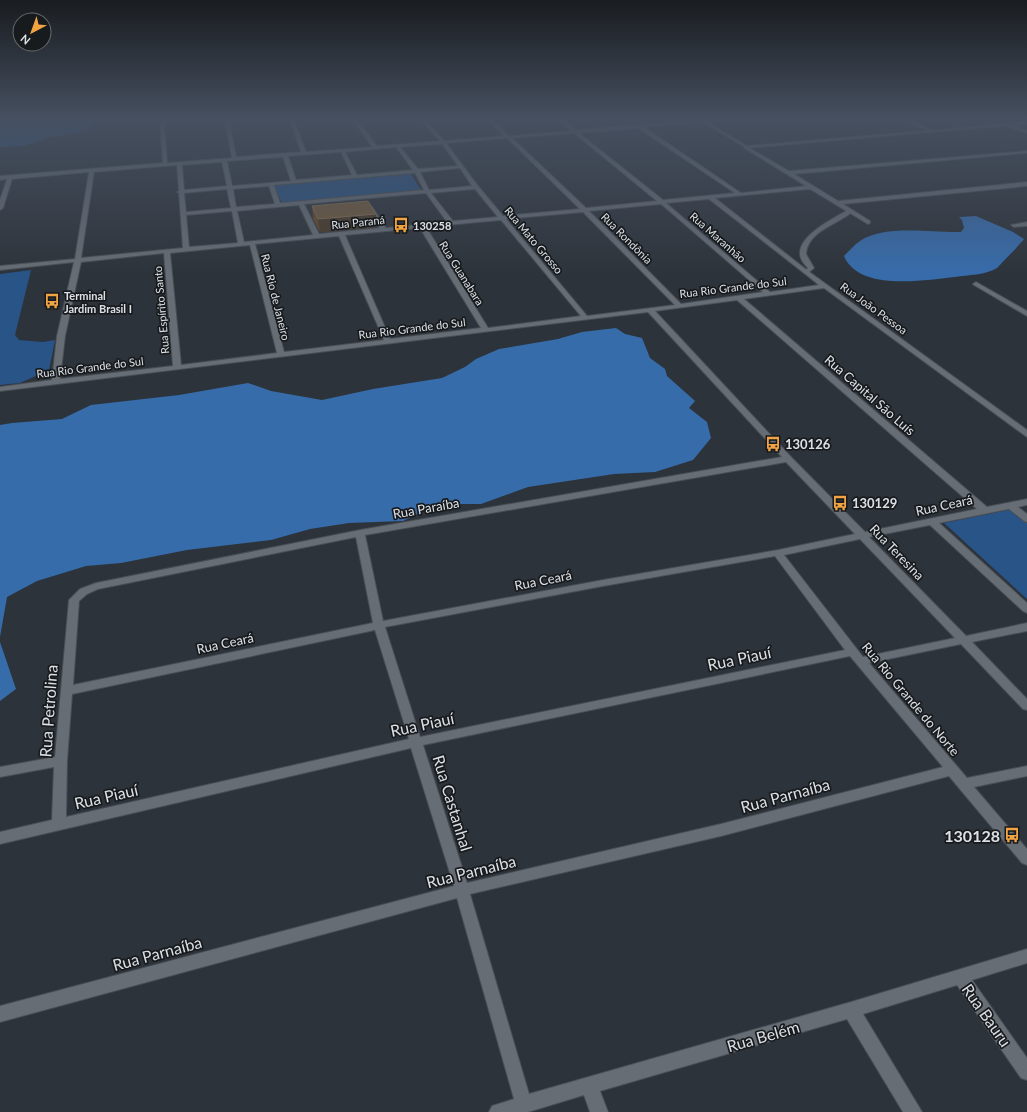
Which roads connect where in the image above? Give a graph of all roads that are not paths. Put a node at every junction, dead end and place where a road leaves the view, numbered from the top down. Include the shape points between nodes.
1 (92, 171) edge
2 (80, 172) edge
3 (179, 172) edge
4 (227, 172) edge
5 (291, 172) edge
6 (353, 172) edge
7 (397, 172) edge
8 (417, 172) edge
9 (464, 172) edge
10 (544, 172) edge
11 (625, 172) edge
12 (707, 172) edge
13 (801, 172) edge
14 (788, 173) joint
15 (355, 176) junction
16 (10, 177) junction
17 (0, 178) edge
18 (294, 181) junction
19 (271, 184) junction
20 (1027, 184) edge
21 (476, 186) junction
22 (230, 187) junction
23 (813, 188) junction
24 (427, 191) junction
25 (180, 192) junction
26 (740, 194) junction
27 (363, 197) junction
28 (711, 198) junction
29 (662, 202) junction
30 (301, 203) junction
31 (838, 203) junction
32 (278, 204) junction
33 (0, 208) edge
34 (234, 209) junction
35 (585, 210) junction
36 (850, 211) junction
37 (182, 214) junction
38 (502, 218) junction
39 (868, 222) dead end
40 (451, 223) junction
41 (1027, 224) edge
42 (422, 226) junction
43 (1014, 226) dead end
44 (384, 230) junction
45 (340, 234) junction
46 (317, 236) junction
47 (252, 243) junction
48 (241, 244) junction
49 (186, 250) junction
50 (167, 252) junction
51 (78, 260) junction
52 (0, 268) edge
53 (806, 272) junction
54 (976, 284) dead end
55 (825, 286) junction
56 (769, 294) junction
57 (739, 298) junction
58 (679, 305) junction
59 (650, 310) junction
60 (1027, 314) edge
61 (585, 317) junction
62 (486, 330) junction
63 (388, 342) junction
64 (281, 355) junction
65 (177, 367) junction
66 (56, 382) junction
67 (0, 389) edge
68 (1027, 434) edge
69 (788, 459) junction
70 (1027, 502) edge
71 (1010, 505) junction
72 (985, 511) junction
73 (1027, 519) edge
74 (932, 522) junction
75 (360, 533) junction
76 (863, 536) junction
77 (778, 553) junction
78 (74, 600) joint
79 (1027, 609) edge
80 (379, 625) junction
81 (1027, 627) edge
82 (962, 641) junction
83 (852, 652) junction
84 (861, 661) junction
85 (66, 691) junction
86 (1027, 706) edge
87 (417, 742) junction
88 (61, 761) junction
89 (952, 770) junction
90 (1027, 771) edge
91 (0, 772) edge
92 (964, 784) junction
93 (59, 824) junction
94 (0, 838) edge
95 (1027, 859) edge
96 (462, 890) junction
97 (1027, 956) edge
98 (960, 977) junction
99 (851, 1010) junction
100 (0, 1014) edge
101 (1027, 1072) edge
102 (589, 1085) junction
103 (524, 1105) junction
104 (498, 1112) edge
105 (599, 1112) edge
106 (913, 1112) edge

1 - 51 street
2 - 16 street
3 - 25 street
4 - 22 street
5 - 18 street
6 - 15 street
7 - 15 street
8 - 24 street
9 - 21 street, Rua Mato Grosso
10 - 35 street, Rua Rondônia
11 - 29 street, Rua Maranhão
12 - 26 street
13 - 14 street
14 - 23 street
15 - 18 street
16 - 17 street
16 - 33 street
18 - 19 street
19 - 22 street
19 - 32 street
20 - 31 street
21 - 24 street
21 - 38 street, Rua Mato Grosso
22 - 25 street
22 - 34 street
23 - 26 street, Rua Paraná
23 - 31 street
24 - 27 street
24 - 40 street
25 - 37 street
26 - 28 street, Rua Paraná
27 - 30 street
27 - 44 street
28 - 29 street, Rua Paraná
28 - 53 street, Rua João Pessoa
29 - 35 street, Rua Paraná
29 - 56 street, Rua Maranhão
30 - 32 street
30 - 46 street
31 - 36 street
32 - 34 street
34 - 37 street
34 - 48 street
35 - 38 street, Rua Paraná
35 - 58 street, Rua Rondônia
36 - 39 street
36 - 53 street via 809,238 803,251 811,268
37 - 49 street
38 - 40 street, Rua Paraná
38 - 61 street, Rua Mato Grosso
40 - 42 street, Rua Paraná
41 - 43 street
42 - 44 street, Rua Paraná
42 - 62 street, Rua Guanabara
44 - 45 street, Rua Paraná
45 - 46 street, Rua Paraná
45 - 63 street
46 - 47 street, Rua Paraná
47 - 48 street, Rua Paraná
47 - 64 street, Rua Rio de Janeiro
48 - 49 street, Rua Paraná
49 - 50 street, Rua Paraná
50 - 51 street, Rua Paraná
50 - 65 street, Rua Espírito Santo
51 - 52 street, Rua Paraná
51 - 66 street via 61,336
53 - 55 street, Rua João Pessoa
54 - 60 street
55 - 56 street, Rua Rio Grande do Sul
55 - 68 street, Rua João Pessoa
56 - 57 street, Rua Rio Grande do Sul
57 - 58 street, Rua Rio Grande do Sul
57 - 72 street, Rua Capital São Luís
58 - 59 street, Rua Rio Grande do Sul
59 - 61 street, Rua Rio Grande do Sul
59 - 69 street, Rua Teresina
61 - 62 street, Rua Rio Grande do Sul
62 - 63 street, Rua Rio Grande do Sul
63 - 64 street, Rua Rio Grande do Sul
64 - 65 street, Rua Rio Grande do Sul
65 - 66 street, Rua Rio Grande do Sul
66 - 67 street, Rua Rio Grande do Sul
69 - 75 street, Rua Paraíba
69 - 76 street, Rua Teresina
70 - 71 street, Rua Ceará
71 - 72 street, Rua Ceará
71 - 73 street
72 - 74 street, Rua Ceará
74 - 76 street, Rua Ceará
74 - 79 street
75 - 78 street, Rua Paraíba via 96,586 80,593
75 - 80 street, Rua Castanhal
76 - 77 street, Rua Ceará
76 - 82 street, Rua Teresina
77 - 80 street, Rua Ceará
77 - 83 street, Rua Rio Grande do Norte
78 - 85 street, Rua Petrolina
80 - 85 street, Rua Ceará
80 - 87 street, Rua Castanhal
81 - 82 street
82 - 84 street
82 - 86 street, Rua Teresina
83 - 84 street, Rua Rio Grande do Norte
83 - 87 street, Rua Piauí
84 - 89 street, Rua Rio Grande do Norte
85 - 88 street, Rua Petrolina
87 - 93 street, Rua Piauí
87 - 96 street, Rua Castanhal
88 - 91 street
88 - 93 street, Rua Petrolina
89 - 92 street, Rua Rio Grande do Norte
89 - 96 street, Rua Parnaíba via 721,830
90 - 92 street
92 - 95 street, Rua Rio Grande do Norte
93 - 94 street, Rua Piauí
96 - 100 street, Rua Parnaíba
96 - 103 street, Rua Castanhal
97 - 98 street, Rua Belém
98 - 99 street, Rua Belém
98 - 101 street, Rua Bauru
99 - 102 street, Rua Belém
99 - 106 street
102 - 103 street, Rua Belém
102 - 105 street
103 - 104 street, Rua Belém

